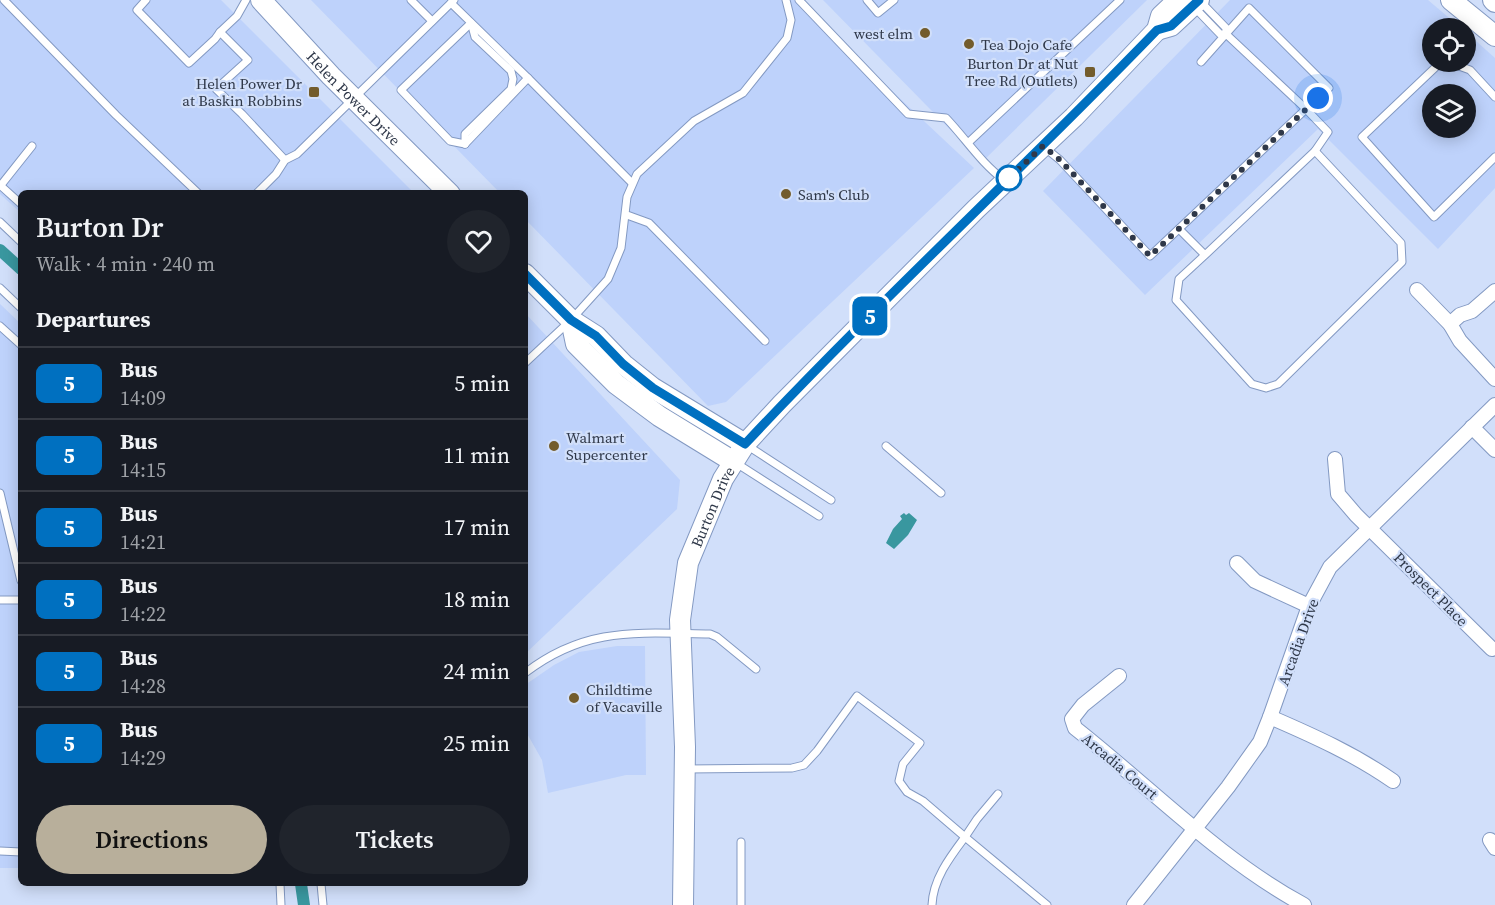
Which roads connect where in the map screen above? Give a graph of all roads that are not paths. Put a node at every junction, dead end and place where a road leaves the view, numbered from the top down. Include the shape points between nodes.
1 (4, 0) edge
2 (146, 0) edge
3 (246, 0) edge
4 (261, 0) edge
5 (411, 0) edge
6 (786, 0) edge
7 (799, 0) edge
8 (867, 0) edge
9 (894, 0) edge
10 (1120, 0) edge
11 (1451, 0) edge
12 (452, 1) edge
13 (1190, 2) edge
14 (432, 21) junction
15 (471, 23) junction
16 (220, 32) junction
17 (1226, 34) junction
18 (1495, 36) edge
19 (1201, 62) dead end
20 (1430, 72) edge
21 (1472, 72) edge
22 (528, 78) junction
23 (1495, 97) edge
24 (354, 99) junction
25 (1306, 109) junction
26 (969, 142) junction
27 (465, 144) junction
28 (32, 146) dead end
29 (1043, 146) junction
30 (1316, 151) junction
31 (1495, 157) edge
32 (285, 160) junction
33 (1006, 181) junction
34 (632, 183) junction
35 (0, 185) edge
36 (195, 190) edge
37 (260, 190) edge
38 (446, 190) edge
39 (18, 201) edge
40 (627, 215) junction
41 (0, 222) edge
42 (1179, 229) junction
43 (18, 239) edge
44 (1205, 255) junction
45 (528, 277) edge
46 (0, 288) edge
47 (1417, 290) dead end
48 (1495, 291) edge
49 (18, 305) edge
50 (571, 320) junction
51 (1450, 324) junction
52 (0, 326) edge
53 (765, 341) dead end
54 (18, 342) edge
55 (528, 360) edge
56 (1495, 380) edge
57 (1495, 405) edge
58 (1472, 427) junction
59 (745, 444) junction
60 (886, 446) dead end
61 (1495, 450) edge
62 (1335, 459) dead end
63 (734, 462) junction
64 (0, 493) edge
65 (941, 493) dead end
66 (831, 500) dead end
67 (819, 516) dead end
68 (1370, 528) junction
69 (1237, 563) dead end
70 (18, 568) edge
71 (0, 600) edge
72 (18, 600) edge
73 (1309, 606) junction
74 (680, 633) junction
75 (1492, 649) dead end
76 (756, 669) dead end
77 (528, 671) edge
78 (1119, 676) dead end
79 (1270, 717) junction
80 (685, 769) junction
81 (1393, 781) dead end
82 (998, 794) dead end
83 (1195, 828) junction
84 (965, 837) junction
85 (741, 842) dead end
86 (0, 851) edge
87 (18, 852) edge
88 (280, 886) edge
89 (321, 886) edge
90 (281, 905) edge
91 (323, 905) edge
92 (683, 905) edge
93 (741, 905) edge
94 (932, 905) edge
95 (1047, 905) edge
96 (1134, 905) edge
97 (1304, 905) edge

1 - 36 lane
2 - 16 lane via 137,10 189,63
3 - 16 lane
4 - 24 street, Helen Power Drive
5 - 14 lane
6 - 34 lane via 791,20 787,38 743,93 694,121
7 - 26 lane via 908,114 946,118
8 - 9 lane via 878,13
10 - 26 lane
11 - 18 street
12 - 14 lane
12 - 15 lane
13 - 17 lane via 1220,34
13 - 29 street, Burton Drive via 1171,26 1157,30
14 - 24 lane
15 - 22 lane
15 - 27 lane via 475,37 511,71 513,79 511,89 465,134
15 - 27 lane via 401,90 450,141
16 - 32 lane via 248,60 216,89
17 - 19 lane
17 - 25 lane
17 - 25 lane via 1249,8 1329,88
20 - 31 lane via 1362,137 1434,218
21 - 23 lane
22 - 27 lane
22 - 34 lane
24 - 32 lane via 297,154
24 - 38 street, Helen Power Drive
25 - 30 lane via 1328,132
25 - 42 lane
26 - 33 lane via 988,168
28 - 35 lane
29 - 33 street, Burton Drive
29 - 42 lane via 1150,256
30 - 44 lane
30 - 44 lane via 1401,243 1402,262 1273,387 1252,384 1176,300 1179,279
32 - 37 lane
33 - 59 street, Burton Drive
34 - 40 lane
35 - 39 lane
40 - 50 lane via 621,248 608,279
40 - 53 lane via 649,223
41 - 43 lane
42 - 44 lane
45 - 50 street
46 - 49 lane
47 - 51 street
48 - 51 street
50 - 55 lane
50 - 59 street via 596,336 653,388
50 - 63 street via 576,344 616,384
51 - 56 street
52 - 54 lane
57 - 58 street, Arcadia Drive
58 - 61 street
58 - 68 street, Arcadia Drive
59 - 63 street, Burton Drive
59 - 66 lane
60 - 65 lane
62 - 68 street, Prospect Place via 1338,494
63 - 67 lane
63 - 74 street, Burton Drive via 688,563
64 - 70 lane
68 - 73 street, Arcadia Drive via 1330,567
68 - 75 street, Prospect Place
69 - 73 street via 1255,580
71 - 72 lane
73 - 79 street, Arcadia Drive
74 - 76 lane via 717,637
74 - 77 lane via 587,639 567,646
74 - 80 street, Burton Drive
78 - 83 street, Arcadia Court via 1083,705 1072,719 1074,728
79 - 81 street via 1332,744
79 - 83 street, Arcadia Drive via 1260,742
80 - 84 lane via 804,765 857,696 920,743 903,764 899,781 907,792
80 - 92 street, Burton Drive
82 - 84 lane
83 - 96 street, Arcadia Drive
83 - 97 street via 1269,885
84 - 94 lane via 946,861 932,895
84 - 95 lane
85 - 93 lane
86 - 87 lane
88 - 90 lane
89 - 91 lane

